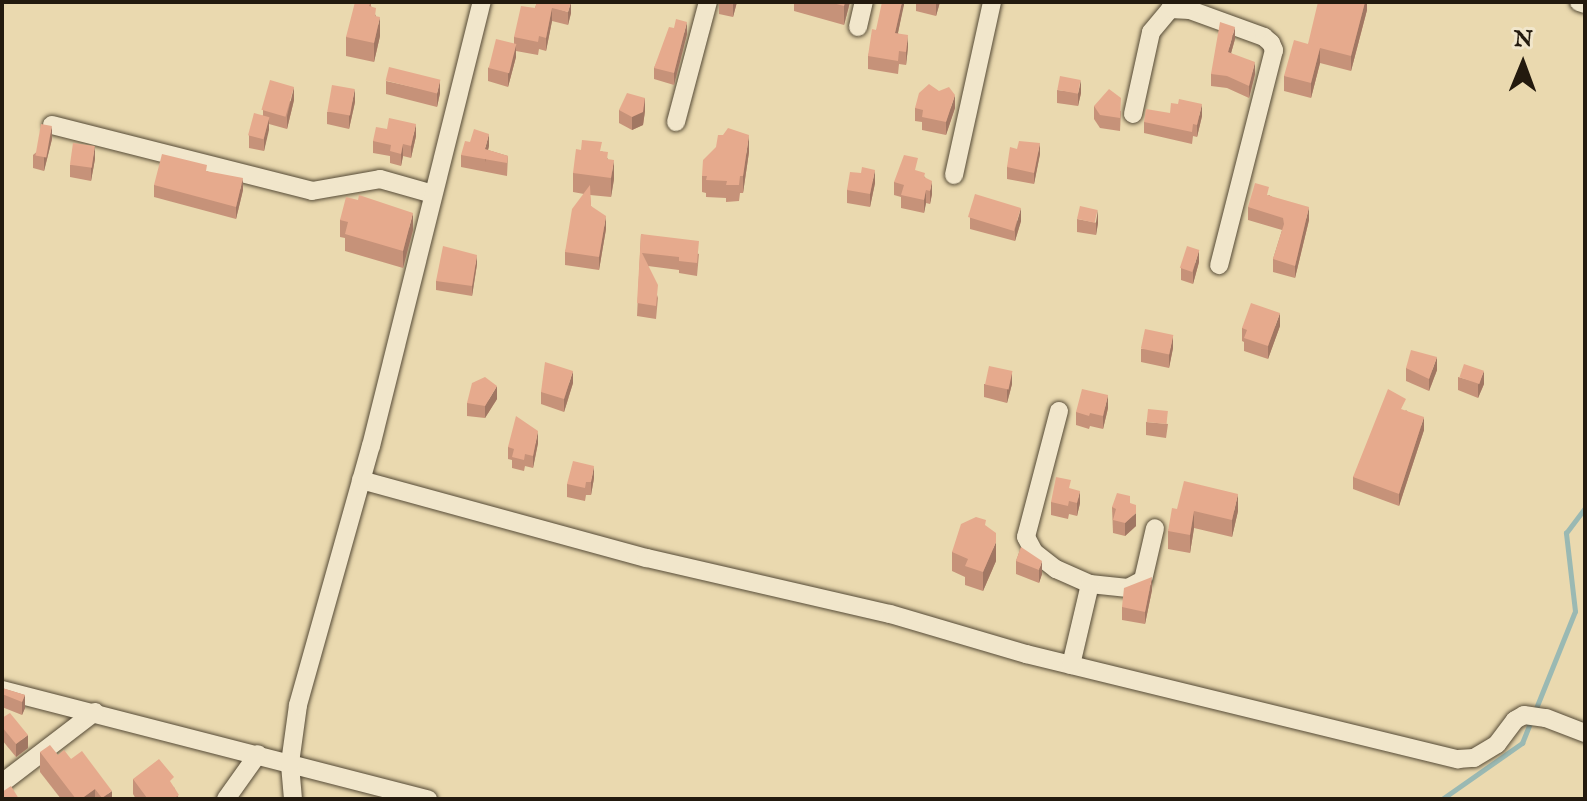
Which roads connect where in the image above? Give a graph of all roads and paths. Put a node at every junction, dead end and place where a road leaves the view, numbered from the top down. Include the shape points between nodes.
1 (482, 2) edge
2 (708, 2) edge
3 (864, 2) edge
4 (992, 2) edge
5 (1579, 2) edge
6 (1585, 4) edge
7 (1191, 6) edge
8 (858, 27) dead end
9 (1133, 114) dead end
10 (676, 122) dead end
11 (52, 125) edge
12 (954, 175) dead end
13 (433, 194) junction
14 (1219, 265) dead end
15 (1059, 411) dead end
16 (361, 480) junction
17 (1155, 528) dead end
18 (1090, 584) junction
19 (1071, 665) junction
20 (2, 690) edge
21 (95, 712) junction
22 (1585, 733) edge
23 (258, 754) junction
24 (290, 763) junction
25 (2, 783) edge
26 (226, 799) edge
27 (293, 799) edge
28 (428, 799) edge

1 - 13 street
2 - 10 street
3 - 8 street
4 - 12 street
5 - 6 street
7 - 9 street via 1170,9 1151,32
7 - 14 street via 1264,37 1274,50
11 - 13 street via 312,191 380,179
13 - 16 street
15 - 18 street via 1026,537 1034,552 1056,569
16 - 19 street
16 - 24 street via 298,705
17 - 18 street via 1138,585
18 - 19 street
19 - 22 street via 1458,759 1474,758 1497,744 1524,715
20 - 21 street
21 - 23 street
21 - 25 street
23 - 24 street
23 - 26 street
24 - 27 street
24 - 28 street

